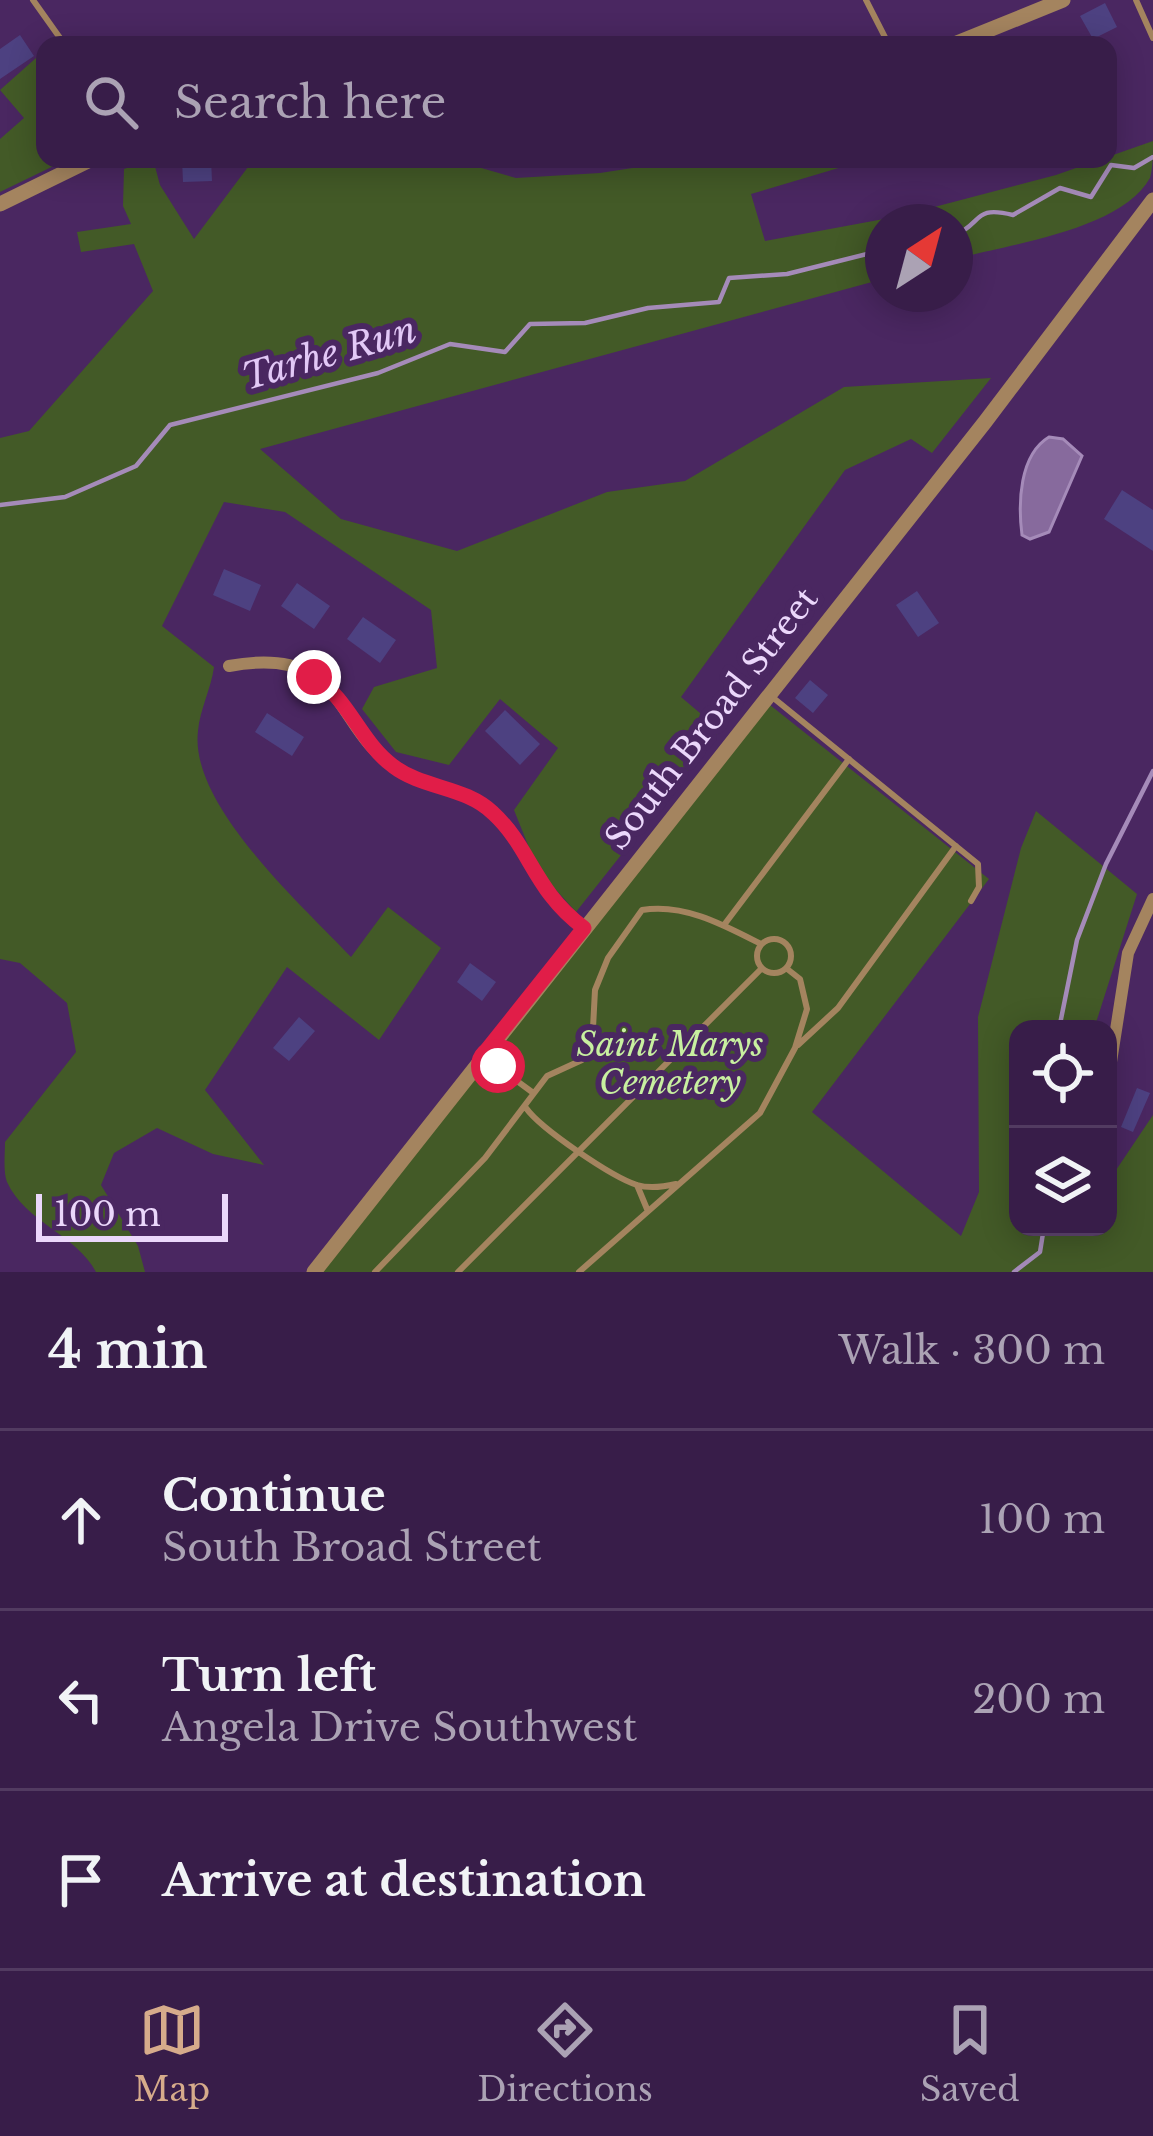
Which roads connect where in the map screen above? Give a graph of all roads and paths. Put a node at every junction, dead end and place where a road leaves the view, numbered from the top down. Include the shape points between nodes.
1 (33, 0) edge
2 (866, 0) edge
3 (1063, 0) edge
4 (1136, 0) edge
5 (58, 36) edge
6 (884, 36) edge
7 (974, 36) edge
8 (1153, 37) edge
9 (74, 168) edge
10 (1153, 200) edge
11 (0, 204) edge
12 (230, 666) dead end
13 (769, 693) junction
14 (849, 759) junction
15 (956, 846) junction
16 (1153, 899) edge
17 (971, 901) dead end
18 (724, 925) junction
19 (584, 928) junction
20 (760, 944) junction
21 (762, 968) junction
22 (787, 968) junction
23 (1117, 1023) edge
24 (795, 1048) junction
25 (482, 1056) junction
26 (532, 1092) junction
27 (526, 1108) junction
28 (581, 1149) junction
29 (676, 1184) junction
30 (637, 1185) junction
31 (647, 1210) junction
32 (314, 1272) edge
33 (375, 1272) edge
34 (458, 1272) edge
35 (579, 1272) edge

1 - 5 lane
2 - 6 lane
3 - 7 street
4 - 8 lane
9 - 11 street
10 - 13 street, South Broad Street
12 - 19 street via 282,665 328,686 395,768 496,815 548,898
13 - 14 lane
13 - 19 street, South Broad Street
14 - 15 lane
14 - 18 lane
15 - 17 lane via 978,864 980,887
15 - 24 lane via 838,1007
16 - 23 street via 1128,953
18 - 20 lane
18 - 26 lane via 663,907 642,910 595,990 592,1047
19 - 25 street, South Broad Street
20 - 21 lane
20 - 22 lane via 785,943
21 - 22 lane
21 - 28 lane
22 - 24 lane via 806,994
24 - 29 lane via 760,1113
25 - 26 lane
25 - 32 street, South Broad Street
26 - 27 lane
27 - 28 lane via 554,1137
27 - 33 lane
28 - 30 lane
28 - 34 lane
29 - 30 lane
29 - 31 lane
30 - 31 lane
31 - 35 lane

